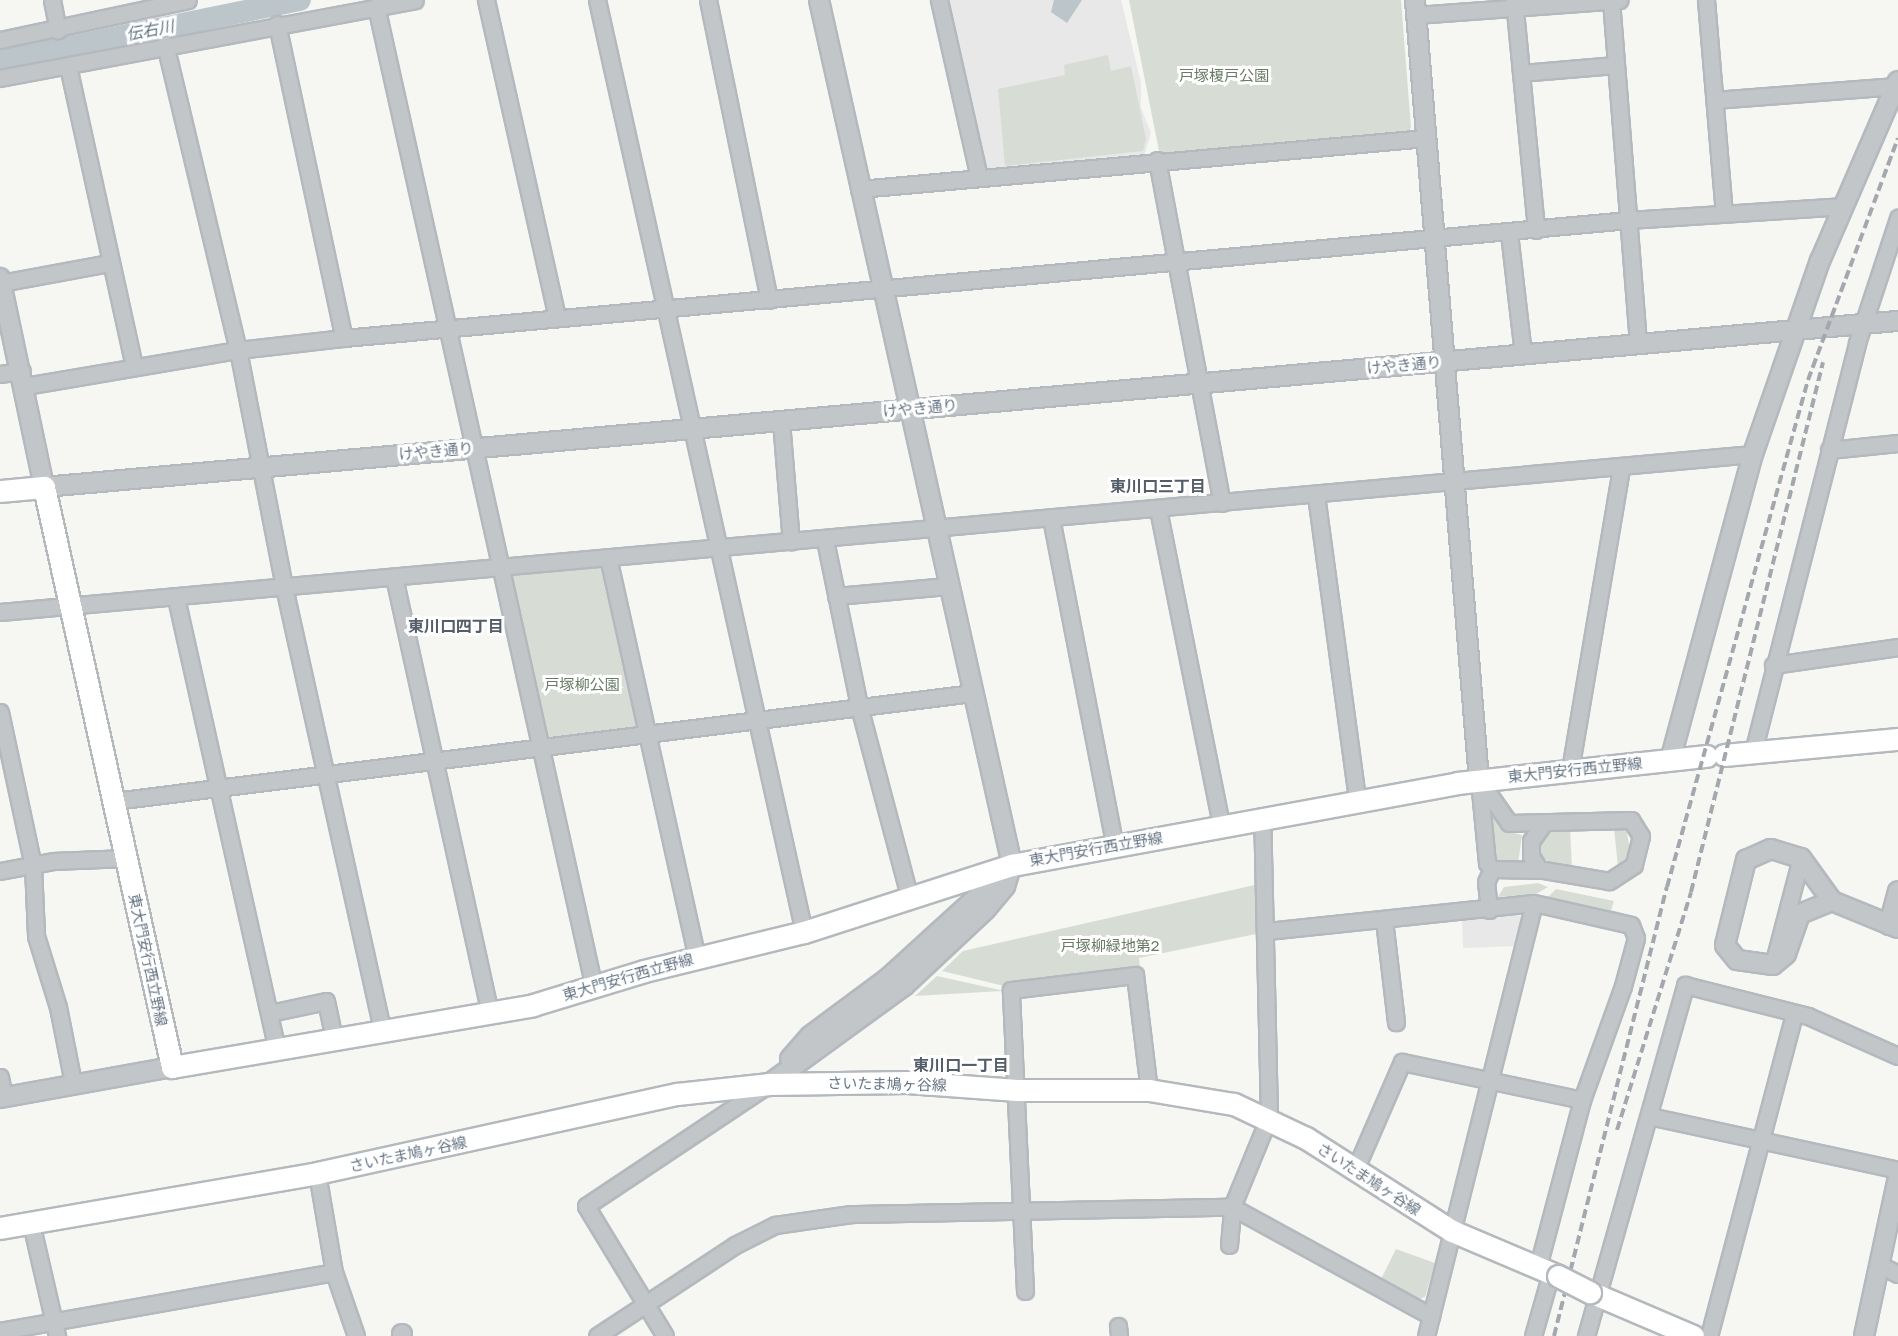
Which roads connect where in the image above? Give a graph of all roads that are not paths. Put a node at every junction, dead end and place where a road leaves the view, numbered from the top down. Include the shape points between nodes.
1 (52, 0) edge
2 (188, 0) edge
3 (415, 0) edge
4 (486, 0) edge
5 (597, 0) edge
6 (708, 0) edge
7 (819, 0) edge
8 (939, 0) edge
9 (1611, 0) edge
10 (1618, 0) edge
11 (1706, 0) edge
12 (159, 3) edge
13 (1515, 3) edge
14 (376, 6) junction
15 (1416, 7) edge
16 (277, 24) junction
17 (58, 30) junction
18 (0, 40) edge
19 (165, 44) junction
20 (1614, 64) junction
21 (68, 66) junction
22 (1521, 73) junction
23 (0, 78) edge
24 (1897, 83) edge
25 (1715, 100) junction
26 (1426, 138) junction
27 (1157, 160) junction
28 (980, 177) junction
29 (859, 189) junction
30 (1842, 206) junction
31 (1724, 213) junction
32 (1898, 218) edge
33 (1628, 220) junction
34 (1536, 230) junction
35 (1509, 233) junction
36 (1434, 240) junction
37 (1176, 261) junction
38 (109, 263) junction
39 (0, 281) edge
40 (879, 289) junction
41 (769, 300) junction
42 (662, 309) junction
43 (557, 318) junction
44 (1898, 321) edge
45 (1863, 324) junction
46 (449, 329) junction
47 (1796, 330) junction
48 (344, 338) junction
49 (1638, 343) junction
50 (238, 350) junction
51 (1523, 354) junction
52 (1443, 361) junction
53 (134, 367) junction
54 (0, 374) edge
55 (23, 378) junction
56 (1200, 383) junction
57 (907, 409) junction
58 (781, 421) junction
59 (691, 429) junction
60 (1898, 443) edge
61 (475, 448) junction
62 (1829, 450) junction
63 (1753, 454) junction
64 (258, 467) junction
65 (1621, 468) junction
66 (1456, 482) junction
67 (44, 487) junction
68 (0, 491) edge
69 (1316, 495) junction
70 (1222, 503) junction
71 (1158, 508) junction
72 (1051, 518) junction
73 (936, 528) junction
74 (825, 540) junction
75 (792, 542) junction
76 (718, 547) junction
77 (609, 557) junction
78 (500, 567) junction
79 (393, 577) junction
80 (948, 586) junction
81 (284, 587) junction
82 (836, 596) junction
83 (176, 598) junction
84 (70, 606) junction
85 (0, 612) edge
86 (1898, 647) edge
87 (1773, 665) junction
88 (973, 693) junction
89 (860, 710) junction
90 (0, 712) edge
91 (755, 721) junction
92 (647, 734) junction
93 (1898, 739) edge
94 (543, 747) junction
95 (1753, 752) junction
96 (434, 761) junction
97 (1670, 761) junction
98 (1570, 770) junction
99 (325, 775) junction
100 (1479, 780) junction
101 (219, 789) junction
102 (1357, 799) junction
103 (114, 801) junction
104 (1262, 816) junction
105 (1544, 823) junction
106 (1221, 825) junction
107 (1115, 847) junction
108 (126, 858) junction
109 (1801, 858) junction
110 (1012, 865) junction
111 (33, 866) junction
112 (1539, 869) junction
113 (1492, 870) junction
114 (0, 871) edge
115 (1898, 891) edge
116 (909, 895) junction
117 (1832, 901) junction
118 (1534, 903) junction
119 (1489, 910) junction
120 (1384, 920) junction
121 (1894, 926) edge
122 (1267, 931) junction
123 (804, 932) junction
124 (697, 957) junction
125 (1773, 965) junction
126 (594, 988) junction
127 (270, 1013) junction
128 (490, 1013) junction
129 (1794, 1014) junction
130 (1396, 1022) dead end
131 (382, 1032) junction
132 (334, 1040) junction
133 (277, 1049) junction
134 (1898, 1056) edge
135 (172, 1067) junction
136 (0, 1077) edge
137 (1492, 1080) junction
138 (73, 1083) junction
139 (769, 1084) junction
140 (1017, 1090) junction
141 (1149, 1090) junction
142 (2, 1098) edge
143 (1582, 1100) junction
144 (1649, 1116) junction
145 (1269, 1117) junction
146 (1760, 1139) junction
147 (1355, 1170) junction
148 (1898, 1170) edge
149 (316, 1173) junction
150 (1898, 1177) edge
151 (1232, 1207) junction
152 (1023, 1211) junction
153 (11, 1224) edge
154 (1452, 1231) junction
155 (1229, 1245) dead end
156 (1878, 1264) junction
157 (334, 1272) junction
158 (1549, 1272) junction
159 (1898, 1274) edge
160 (1025, 1291) dead end
161 (1594, 1294) junction
162 (648, 1302) junction
163 (1431, 1316) junction
164 (55, 1330) edge
165 (0, 1331) edge
166 (356, 1336) edge
167 (597, 1336) edge
168 (665, 1336) edge
169 (1426, 1336) edge
170 (1533, 1336) edge
171 (1586, 1336) edge
172 (1693, 1336) edge
173 (1709, 1336) edge
174 (1864, 1336) edge

1 - 17 street
2 - 12 street
3 - 14 street
4 - 43 street
5 - 42 street
6 - 41 street
7 - 29 street
8 - 28 street
9 - 10 street
9 - 13 street
9 - 20 street
11 - 25 street
12 - 17 street
13 - 15 street
13 - 22 street
14 - 16 street
14 - 46 street
15 - 26 street
16 - 19 street
16 - 48 street
17 - 18 street
19 - 21 street
19 - 50 street
20 - 22 street
20 - 33 street
21 - 23 street
21 - 38 street
22 - 34 street
24 - 25 street
24 - 30 street
25 - 31 street
26 - 27 street
26 - 36 street
27 - 28 street
27 - 37 street
28 - 29 street
29 - 40 street
30 - 31 street
30 - 47 street
31 - 33 street
32 - 45 street
33 - 34 street
33 - 49 street
34 - 35 street
35 - 36 street
35 - 51 street
36 - 37 street
36 - 52 street
37 - 40 street
37 - 56 street
38 - 39 street
38 - 53 street
39 - 55 street
40 - 41 street
40 - 57 street
41 - 42 street
42 - 43 street
42 - 59 street
43 - 46 street
44 - 45 street
45 - 47 street, けやき通り
45 - 62 street
46 - 48 street
46 - 61 street
47 - 49 street, けやき通り
47 - 63 street
48 - 50 street
49 - 51 street, けやき通り
50 - 53 street
50 - 64 street
51 - 52 street, けやき通り
52 - 56 street, けやき通り
52 - 66 street
53 - 55 street
54 - 55 street
55 - 67 street
56 - 57 street, けやき通り
56 - 70 street
57 - 58 street, けやき通り
57 - 73 street
58 - 59 street, けやき通り
58 - 75 street
59 - 61 street, けやき通り
59 - 76 street
60 - 62 street
61 - 64 street, けやき通り
61 - 78 street
62 - 87 street
63 - 65 street
63 - 97 street
64 - 67 street, けやき通り
64 - 81 street
65 - 66 street
65 - 98 street
66 - 69 street
66 - 100 street
67 - 68 main road
67 - 84 main road, 東大門安行西立野線
69 - 70 street
69 - 102 street
70 - 71 street
71 - 72 street
71 - 106 street
72 - 73 street
72 - 107 street
73 - 74 street
73 - 80 street
74 - 75 street
74 - 82 street
75 - 76 street
76 - 77 street
76 - 91 street
77 - 78 street
77 - 92 street
78 - 79 street
78 - 94 street
79 - 81 street
79 - 96 street
80 - 82 street
80 - 88 street
81 - 83 street
81 - 99 street
82 - 89 street
83 - 84 street
83 - 101 street
84 - 85 street
84 - 103 main road, 東大門安行西立野線
86 - 87 street
87 - 95 street
88 - 89 street
88 - 110 street
89 - 91 street
89 - 116 street
90 - 111 street
91 - 92 street
91 - 123 street
92 - 94 street
92 - 124 street
93 - 95 main road, 東大門安行西立野線
94 - 96 street
94 - 126 street
95 - 97 main road, 東大門安行西立野線
96 - 99 street
96 - 128 street
97 - 98 main road, 東大門安行西立野線
98 - 100 main road, 東大門安行西立野線
99 - 101 street
99 - 131 street
100 - 102 main road, 東大門安行西立野線
100 - 105 street via 1505,821
100 - 113 street via 1487,863
101 - 103 street
101 - 127 street
102 - 104 main road, 東大門安行西立野線
103 - 108 main road, 東大門安行西立野線
104 - 106 main road, 東大門安行西立野線
104 - 122 street
105 - 112 street via 1531,842
105 - 112 street via 1621,817 1637,824 1641,836 1634,865 1616,880
106 - 107 main road, 東大門安行西立野線
107 - 110 main road, 東大門安行西立野線
108 - 111 street
108 - 135 main road, 東大門安行西立野線
109 - 117 street
109 - 125 street
109 - 125 street via 1761,850 1742,870 1725,945 1737,960
110 - 116 main road, 東大門安行西立野線
110 - 139 street via 888,978 810,1036
111 - 114 street
111 - 138 street via 36,936 58,1007
112 - 113 street
113 - 119 street via 1486,882
115 - 121 street
116 - 123 main road, 東大門安行西立野線
117 - 121 street
117 - 125 street via 1800,914 1786,954
118 - 119 street
118 - 137 street
118 - 143 street via 1634,930 1623,986
119 - 120 street
120 - 122 street
120 - 130 street
122 - 145 street
123 - 124 main road, 東大門安行西立野線
124 - 126 main road, 東大門安行西立野線
126 - 128 main road, 東大門安行西立野線
127 - 132 street via 326,1001
127 - 133 street
128 - 131 main road, 東大門安行西立野線
129 - 134 street
129 - 144 street via 1685,985
129 - 146 street
131 - 132 main road, 東大門安行西立野線
132 - 133 main road, 東大門安行西立野線
133 - 135 main road, 東大門安行西立野線
135 - 138 street
136 - 142 street
137 - 143 street
137 - 147 street via 1402,1062
137 - 154 street
138 - 142 street
139 - 140 main road, さいたま鳩ヶ谷線 via 907,1082
139 - 149 main road, さいたま鳩ヶ谷線 via 677,1094
139 - 162 street via 586,1206
140 - 141 main road, さいたま鳩ヶ谷線
140 - 141 street via 1011,990 1135,975
140 - 152 street
141 - 145 main road, さいたま鳩ヶ谷線 via 1234,1104
143 - 158 street
144 - 146 street
144 - 161 street
145 - 147 main road, さいたま鳩ヶ谷線
145 - 151 street
146 - 148 street
146 - 173 street
147 - 154 main road, さいたま鳩ヶ谷線
149 - 153 main road, さいたま鳩ヶ谷線
149 - 157 street
150 - 156 street
151 - 152 street
151 - 155 street
151 - 163 street
152 - 160 street
152 - 162 street via 850,1214 775,1225
153 - 164 street
154 - 158 main road, さいたま鳩ヶ谷線
154 - 163 street
156 - 159 street
156 - 174 street
157 - 164 street
157 - 166 street
158 - 161 main road, さいたま鳩ヶ谷線, bridge
158 - 170 street
161 - 171 street
161 - 172 main road, さいたま鳩ヶ谷線
162 - 167 street
162 - 168 street
163 - 169 street
164 - 165 street

